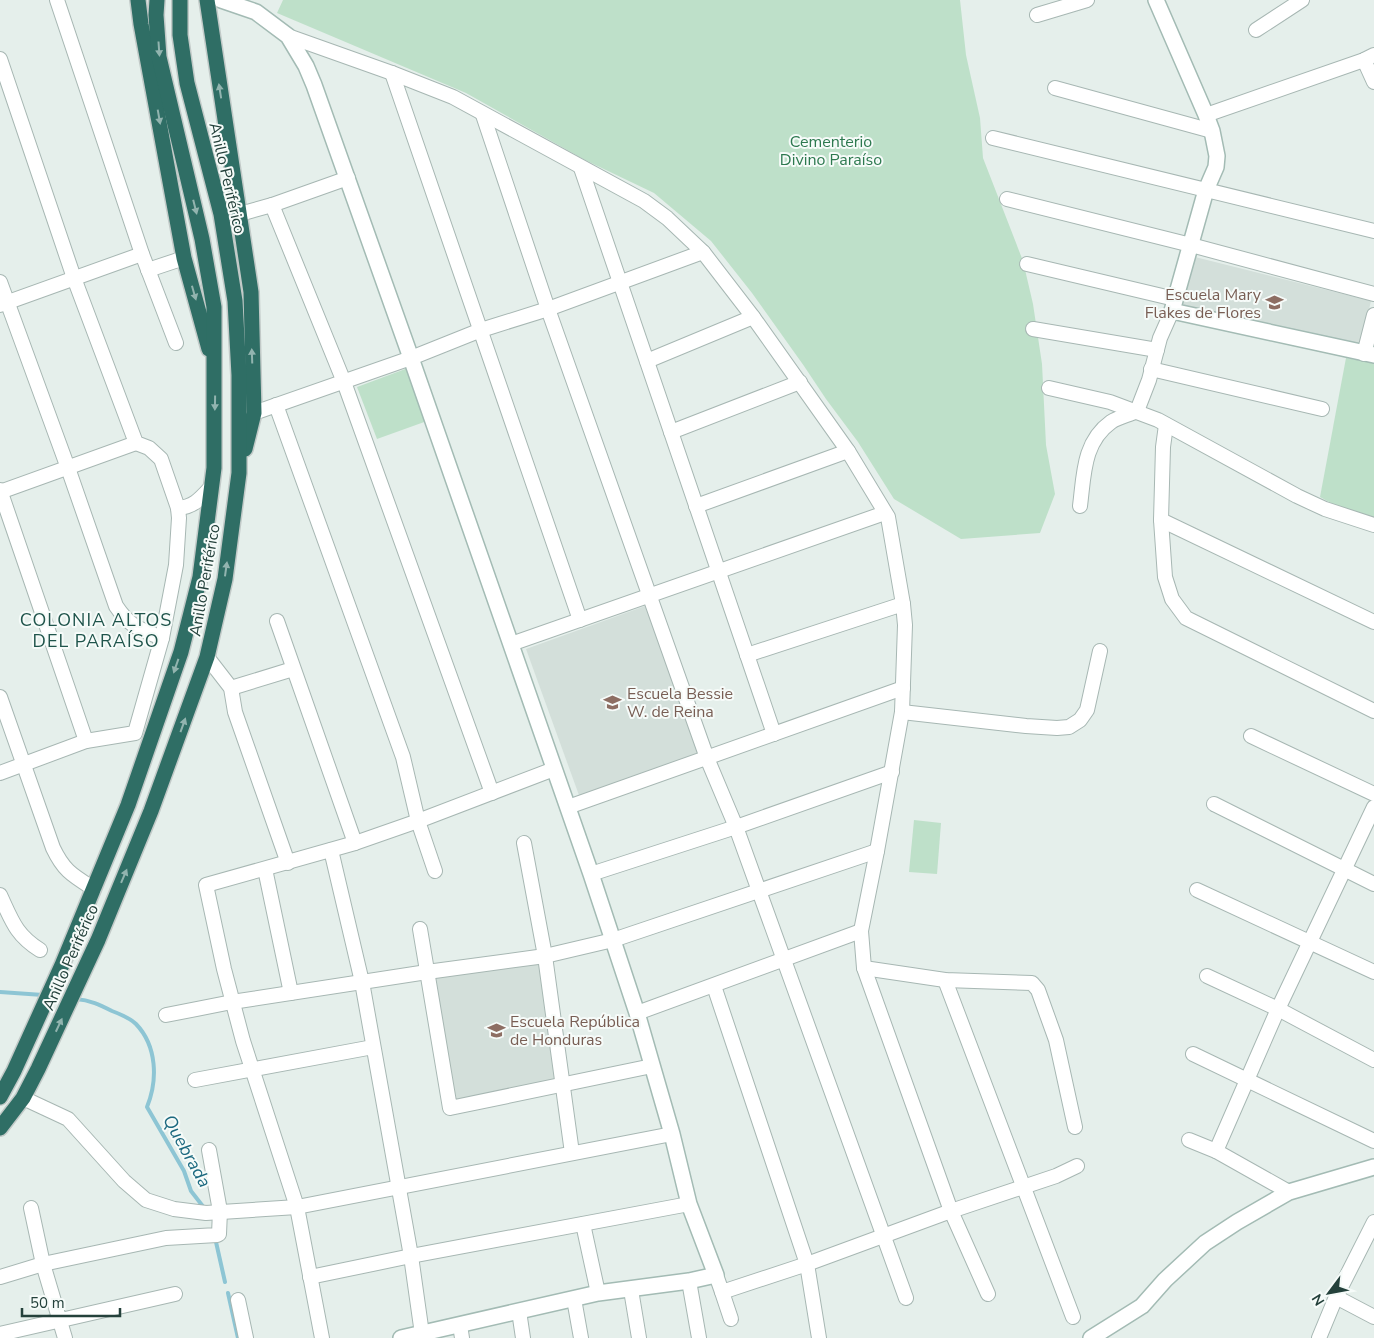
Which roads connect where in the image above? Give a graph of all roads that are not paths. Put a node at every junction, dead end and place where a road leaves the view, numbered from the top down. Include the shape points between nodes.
1 (57, 0) edge
2 (138, 0) edge
3 (157, 0) edge
4 (180, 0) edge
5 (207, 0) edge
6 (221, 0) edge
7 (1087, 0) edge
8 (1156, 0) edge
9 (1302, 0) edge
10 (260, 6) edge
11 (1037, 15) dead end
12 (1256, 30) dead end
13 (288, 36) junction
14 (1369, 57) edge
15 (0, 59) edge
16 (392, 73) junction
17 (1374, 82) edge
18 (1055, 88) dead end
19 (483, 115) junction
20 (1206, 115) junction
21 (1212, 131) junction
22 (993, 138) dead end
23 (581, 168) junction
24 (348, 178) junction
25 (1206, 190) junction
26 (1006, 199) dead end
27 (272, 205) junction
28 (240, 214) junction
29 (1374, 231) edge
30 (1191, 245) junction
31 (703, 252) junction
32 (142, 254) junction
33 (184, 258) junction
34 (1027, 264) dead end
35 (148, 270) junction
36 (74, 278) junction
37 (0, 282) edge
38 (620, 283) junction
39 (1374, 294) edge
40 (4, 304) edge
41 (1173, 305) junction
42 (548, 309) junction
43 (1374, 315) edge
44 (753, 317) junction
45 (481, 330) junction
46 (1033, 330) dead end
47 (176, 343) dead end
48 (1157, 350) junction
49 (1369, 354) edge
50 (411, 358) junction
51 (647, 361) junction
52 (1151, 369) junction
53 (215, 371) junction
54 (344, 382) junction
55 (800, 382) junction
56 (1049, 388) dead end
57 (276, 405) junction
58 (1322, 410) dead end
59 (1137, 411) junction
60 (254, 413) junction
61 (1166, 424) junction
62 (671, 432) junction
63 (136, 443) junction
64 (848, 451) junction
65 (68, 468) junction
66 (239, 473) junction
67 (212, 486) junction
68 (0, 491) edge
69 (696, 506) junction
70 (1080, 506) dead end
71 (178, 508) junction
72 (886, 513) junction
73 (1161, 520) junction
74 (1374, 525) edge
75 (719, 572) junction
76 (650, 596) junction
77 (902, 604) junction
78 (277, 620) dead end
79 (580, 620) junction
80 (1374, 622) edge
81 (162, 638) junction
82 (511, 644) junction
83 (1100, 651) dead end
84 (747, 655) junction
85 (207, 657) junction
86 (294, 669) junction
87 (230, 688) junction
88 (903, 688) junction
89 (0, 697) edge
90 (1374, 710) edge
91 (902, 712) junction
92 (774, 734) junction
93 (1251, 736) dead end
94 (86, 741) junction
95 (707, 758) junction
96 (24, 765) junction
97 (554, 769) junction
98 (892, 772) junction
99 (0, 773) edge
100 (492, 793) junction
101 (1374, 794) edge
102 (1214, 804) dead end
103 (568, 807) junction
104 (1374, 807) edge
105 (418, 821) junction
106 (736, 827) junction
107 (524, 842) dead end
108 (355, 843) junction
109 (331, 850) junction
110 (878, 851) junction
111 (288, 863) junction
112 (265, 869) junction
113 (1344, 869) junction
114 (435, 871) dead end
115 (591, 874) junction
116 (1374, 884) edge
117 (94, 889) junction
118 (1197, 890) dead end
119 (759, 891) junction
120 (0, 895) edge
121 (420, 929) dead end
122 (861, 931) junction
123 (613, 940) junction
124 (1310, 940) junction
125 (40, 950) dead end
126 (545, 956) junction
127 (784, 960) junction
128 (864, 968) junction
129 (427, 972) junction
130 (1374, 972) edge
131 (1207, 976) dead end
132 (945, 980) junction
133 (362, 982) junction
134 (714, 986) junction
135 (292, 993) junction
136 (232, 1002) junction
137 (1278, 1009) junction
138 (637, 1013) junction
139 (166, 1015) dead end
140 (373, 1047) junction
141 (1193, 1054) dead end
142 (1374, 1060) edge
143 (652, 1066) junction
144 (253, 1070) junction
145 (1248, 1079) junction
146 (195, 1080) dead end
147 (561, 1084) junction
148 (0, 1097) edge
149 (23, 1098) junction
150 (1075, 1127) dead end
151 (0, 1128) edge
152 (672, 1134) junction
153 (1189, 1140) dead end
154 (1374, 1141) edge
155 (209, 1150) dead end
156 (1216, 1151) junction
157 (572, 1153) junction
158 (1077, 1166) dead end
159 (1374, 1167) edge
160 (399, 1187) junction
161 (1023, 1187) junction
162 (1289, 1192) junction
163 (689, 1204) junction
164 (297, 1207) junction
165 (31, 1208) dead end
166 (952, 1211) junction
167 (220, 1212) junction
168 (583, 1224) junction
169 (1373, 1227) edge
170 (884, 1235) junction
171 (411, 1256) junction
172 (43, 1264) junction
173 (807, 1264) junction
174 (716, 1275) junction
175 (0, 1277) edge
176 (310, 1277) junction
177 (689, 1281) junction
178 (630, 1290) junction
179 (722, 1292) junction
180 (598, 1293) junction
181 (174, 1294) dead end
182 (988, 1294) dead end
183 (1336, 1297) junction
184 (906, 1298) dead end
185 (574, 1299) junction
186 (238, 1300) dead end
187 (519, 1311) junction
188 (1073, 1317) dead end
189 (1374, 1317) edge
190 (59, 1319) junction
191 (731, 1319) dead end
192 (461, 1331) edge
193 (0, 1334) edge
194 (410, 1337) edge
195 (65, 1338) edge
196 (246, 1338) edge
197 (322, 1338) edge
198 (523, 1338) edge
199 (581, 1338) edge
200 (638, 1338) edge
201 (699, 1338) edge
202 (819, 1338) edge
203 (1091, 1338) edge
204 (1319, 1338) edge

1 - 32 street
2 -> 33 highway
3 -> 53 highway, Anillo Periférico via 160,57 202,239 214,308
4 - 66 highway, Anillo Periférico via 180,35 187,83 221,214 234,301 239,375
28 -> 5 highway
6 - 10 street
7 - 11 street
8 - 20 street
9 - 12 street
10 - 13 street
13 - 16 street
13 - 24 street via 306,66
14 - 17 street
14 - 20 street
15 - 36 street
16 - 19 street via 453,97
16 - 45 street
18 - 21 street
19 - 23 street
19 - 42 street
20 - 21 street
21 - 25 street via 1216,168
22 - 25 street
23 - 31 street via 644,201
23 - 38 street
24 - 27 street
24 - 50 street
25 - 29 street
25 - 30 street
26 - 30 street
27 - 28 street
27 - 54 street
60 -> 28 highway via 250,292
30 - 39 street
30 - 41 street
31 - 38 street
31 - 44 street
32 - 35 street
32 - 36 street
33 - 35 street
33 -> 53 highway
34 - 41 street
35 - 47 street
36 - 40 street
36 - 63 street
37 - 40 street
38 - 42 street
38 - 51 street
40 - 65 street
41 - 48 street
41 - 49 street
42 - 45 street
42 - 76 street
43 - 49 street
44 - 51 street
44 - 55 street
45 - 50 street
45 - 79 street
46 - 48 street
48 - 52 street
50 - 54 street
50 - 82 street
51 - 62 street
52 - 58 street
52 - 59 street
53 -> 67 highway, Anillo Periférico
54 - 57 street
54 - 100 street
55 - 62 street
55 - 64 street
56 - 59 street
57 - 60 street
57 - 105 street via 403,757
59 - 61 street
59 - 70 street via 1112,421 1098,435 1087,454
60 - 66 highway
61 - 73 street
61 - 74 street via 1297,496
62 - 69 street
63 - 65 street
63 - 71 street via 149,448 162,459
64 - 69 street
64 - 72 street
65 - 68 street
65 - 81 street via 116,606 137,629
85 -> 66 highway, Anillo Periférico via 225,579
67 - 71 street via 192,506
67 -> 117 highway, Anillo Periférico via 200,577 181,652 128,806
68 - 94 street
69 - 75 street
71 - 81 street via 176,565
72 - 75 street
72 - 77 street
73 - 80 street
73 - 90 street via 1165,577 1172,599 1186,618
75 - 76 street
75 - 84 street
76 - 79 street
76 - 95 street
77 - 84 street
77 - 88 street via 905,625
78 - 86 street
79 - 82 street
81 - 94 street via 135,733
82 - 97 street
83 - 91 street via 1087,710 1069,727 1026,726
84 - 92 street
85 - 87 street
149 -> 85 highway, Anillo Periférico via 102,931 151,811
86 - 87 street
86 - 108 street
87 - 111 street
88 - 91 street
88 - 92 street
89 - 96 street
91 - 98 street
92 - 95 street
93 - 101 street
94 - 96 street
95 - 103 street
95 - 106 street
96 - 99 street
96 - 117 street via 61,864
97 - 100 street
97 - 103 street
98 - 106 street
98 - 110 street
100 - 105 street
102 - 113 street
103 - 115 street
104 - 113 street
105 - 108 street
105 - 114 street
106 - 115 street
106 - 119 street
107 - 126 street
108 - 109 street
109 - 111 street
109 - 133 street
110 - 119 street
110 - 122 street
111 - 112 street
112 - 135 street
112 - 136 street via 206,885
113 - 116 street
113 - 124 street
115 - 123 street
117 - 148 highway, Anillo Periférico
118 - 124 street
119 - 123 street
119 - 127 street
120 - 125 street via 16,929 27,942
121 - 129 street
122 - 127 street
122 - 128 street
123 - 126 street
123 - 138 street
124 - 130 street
124 - 137 street
126 - 129 street
126 - 147 street
127 - 134 street
127 - 170 street
128 - 132 street
128 - 166 street
129 - 133 street
129 - 147 street via 450,1108
131 - 137 street
132 - 150 street via 1032,983 1038,990 1056,1040
132 - 161 street
133 - 135 street
133 - 140 street
134 - 138 street
134 - 173 street
135 - 136 street
136 - 139 street
136 - 144 street
137 - 142 street
137 - 145 street
138 - 143 street
140 - 144 street
140 - 160 street
141 - 145 street
143 - 147 street
143 - 152 street
144 - 146 street
144 - 164 street
145 - 154 street
145 - 156 street
147 - 157 street
149 - 151 highway, Anillo Periférico
149 - 167 street via 68,1119 124,1181 146,1200 174,1209
152 - 157 street
152 - 163 street
153 - 156 street
155 - 167 street
156 - 162 street
157 - 160 street
158 - 161 street
159 - 162 street
160 - 164 street
160 - 171 street
161 - 166 street
161 - 188 street
162 - 203 street via 1205,1243 1142,1306
163 - 168 street
163 - 174 street
164 - 167 street
164 - 176 street
165 - 172 street
166 - 170 street
166 - 182 street
167 - 172 street via 217,1235 166,1238
168 - 171 street
168 - 180 street
169 - 183 street
170 - 173 street
170 - 184 street
171 - 176 street
171 - 194 street
172 - 175 street
172 - 190 street
173 - 179 street
173 - 202 street
174 - 177 street
174 - 179 street
176 - 197 street
177 - 178 street
177 - 201 street
178 - 180 street
178 - 200 street
179 - 191 street
180 - 185 street
181 - 190 street
183 - 189 street
183 - 204 street
185 - 187 street
185 - 199 street
186 - 196 street
187 - 192 street
187 - 198 street
190 - 193 street
190 - 195 street
192 - 194 street

